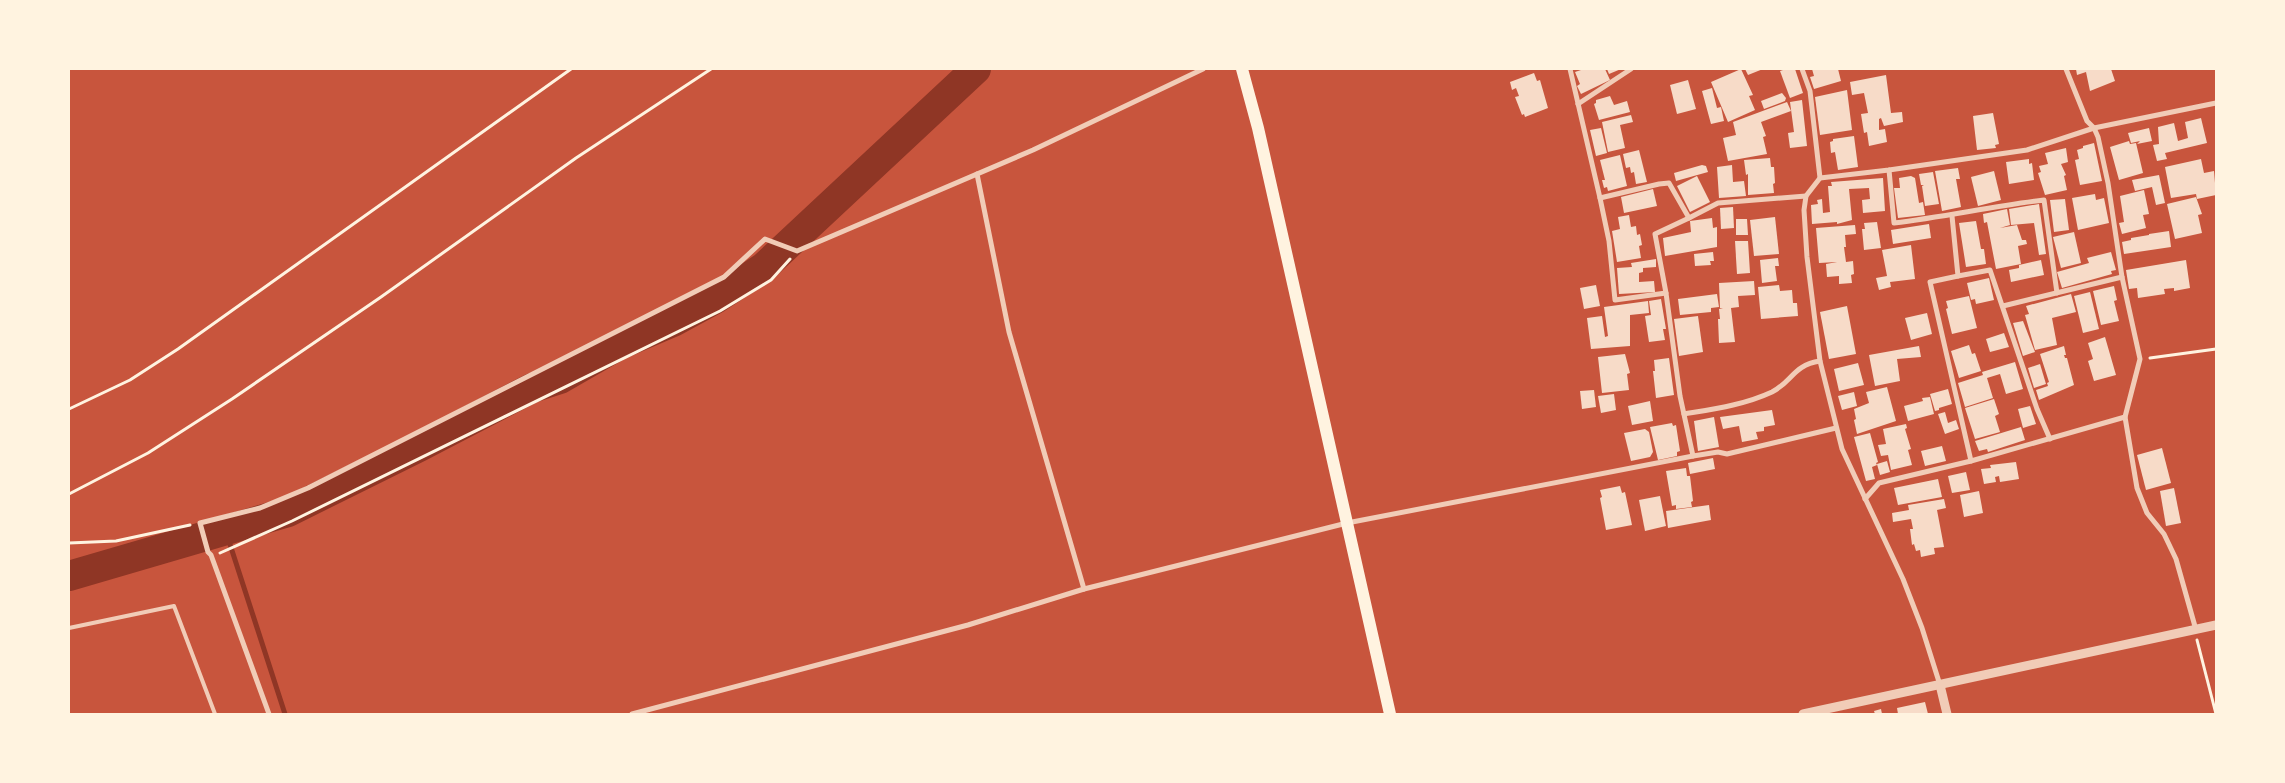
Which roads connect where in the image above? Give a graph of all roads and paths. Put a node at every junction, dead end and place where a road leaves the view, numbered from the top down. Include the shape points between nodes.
1 (571, 69) edge
2 (711, 69) edge
3 (1203, 69) edge
4 (1242, 69) edge
5 (1570, 69) edge
6 (1631, 69) edge
7 (1802, 69) edge
8 (2066, 69) edge
9 (2216, 103) edge
10 (1578, 104) junction
11 (2094, 128) junction
12 (1888, 170) junction
13 (978, 174) junction
14 (1820, 178) junction
15 (1806, 196) junction
16 (1600, 198) junction
17 (1952, 216) junction
18 (1689, 218) junction
19 (797, 252) junction
20 (1958, 276) junction
21 (2122, 277) junction
22 (1666, 293) junction
23 (2057, 293) junction
24 (2003, 306) junction
25 (2216, 350) edge
26 (2140, 360) junction
27 (1820, 361) junction
28 (69, 410) edge
29 (1684, 414) junction
30 (2125, 417) junction
31 (1836, 428) junction
32 (2050, 439) junction
33 (1693, 456) junction
34 (1971, 461) junction
35 (69, 494) edge
36 (1865, 499) junction
37 (200, 523) junction
38 (1347, 523) junction
39 (69, 543) edge
40 (227, 550) dead end
41 (1084, 589) junction
42 (2216, 625) edge
43 (69, 628) edge
44 (2196, 630) junction
45 (1940, 685) junction
46 (216, 714) edge
47 (269, 714) edge
48 (632, 714) edge
49 (1390, 714) edge
50 (1803, 714) edge
51 (1947, 714) edge
52 (2216, 714) edge

1 - 28 path via 178,349 130,380
2 - 35 path via 576,158 232,399 148,453
3 - 13 street
4 - 38 main road
5 - 10 street
6 - 10 street
7 - 14 street via 1810,91
8 - 11 street via 2086,121
9 - 11 street
10 - 16 street
11 - 12 street via 2027,150
11 - 21 street via 2108,183
12 - 14 street
12 - 17 street via 1894,223
13 - 19 street
13 - 41 street via 1009,332
14 - 15 street
15 - 18 street via 1718,203
15 - 27 street via 1807,257
16 - 18 street via 1669,183
16 - 22 street via 1609,241 1615,300
17 - 20 street
17 - 23 street via 2044,200
18 - 22 street via 1655,234
19 - 37 street via 765,238 724,278 308,488 260,508
19 - 40 path via 771,280 720,311
20 - 24 street via 1990,270
20 - 34 street via 1930,282
21 - 23 street
21 - 26 street
22 - 29 street
23 - 24 street
24 - 32 street
25 - 26 path
26 - 30 street
27 - 29 street via 1806,363 1774,391 1750,401
27 - 31 street
29 - 33 street
30 - 32 street
30 - 44 street via 2137,488 2147,513 2164,534 2176,559
31 - 33 street via 1727,454 1718,452
31 - 36 street
32 - 34 street
33 - 38 street
34 - 36 street via 1879,483
36 - 45 street via 1903,579
37 - 39 path via 116,541
37 - 47 street
38 - 41 street
38 - 49 main road
41 - 48 street via 968,625
42 - 44 street
43 - 46 lane via 174,606
44 - 45 street
44 - 52 path
45 - 50 street
45 - 51 street

